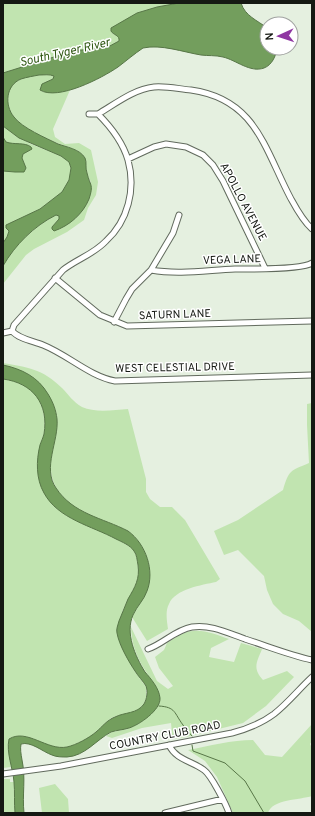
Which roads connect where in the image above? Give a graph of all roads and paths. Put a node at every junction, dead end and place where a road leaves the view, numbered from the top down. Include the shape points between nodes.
1 (89, 114) dead end
2 (98, 114) junction
3 (128, 160) junction
4 (179, 215) dead end
5 (312, 229) edge
6 (312, 263) edge
7 (265, 268) junction
8 (152, 270) junction
9 (55, 278) junction
10 (312, 321) edge
11 (114, 322) junction
12 (12, 331) junction
13 (3, 333) edge
14 (312, 375) edge
15 (148, 649) dead end
16 (312, 660) edge
17 (312, 677) edge
18 (169, 745) junction
19 (3, 774) edge
20 (223, 799) junction
21 (165, 813) edge
22 (229, 813) edge

1 - 2 street
2 - 3 street via 113,132
2 - 5 street via 133,93 154,87 201,92 225,100 243,113 255,128 298,212
3 - 7 street, APOLLO AVENUE via 166,144 186,147 203,155 223,181
3 - 9 street via 130,194 122,222 102,245 67,267
4 - 8 street via 173,233
6 - 7 street, VEGA LANE via 306,266
7 - 8 street, VEGA LANE via 170,272
8 - 11 street via 132,289
9 - 11 street, SATURN LANE via 94,310
9 - 12 street
10 - 11 street, SATURN LANE via 133,326
12 - 13 street
12 - 14 street, WEST CELESTIAL DRIVE via 18,336 48,347 100,376 115,381
15 - 16 street via 182,630 200,627 226,632
17 - 18 street, COUNTRY CLUB ROAD via 275,713 257,724 232,733
18 - 19 street, COUNTRY CLUB ROAD
18 - 20 street via 173,753 205,770
20 - 21 street
20 - 22 street

